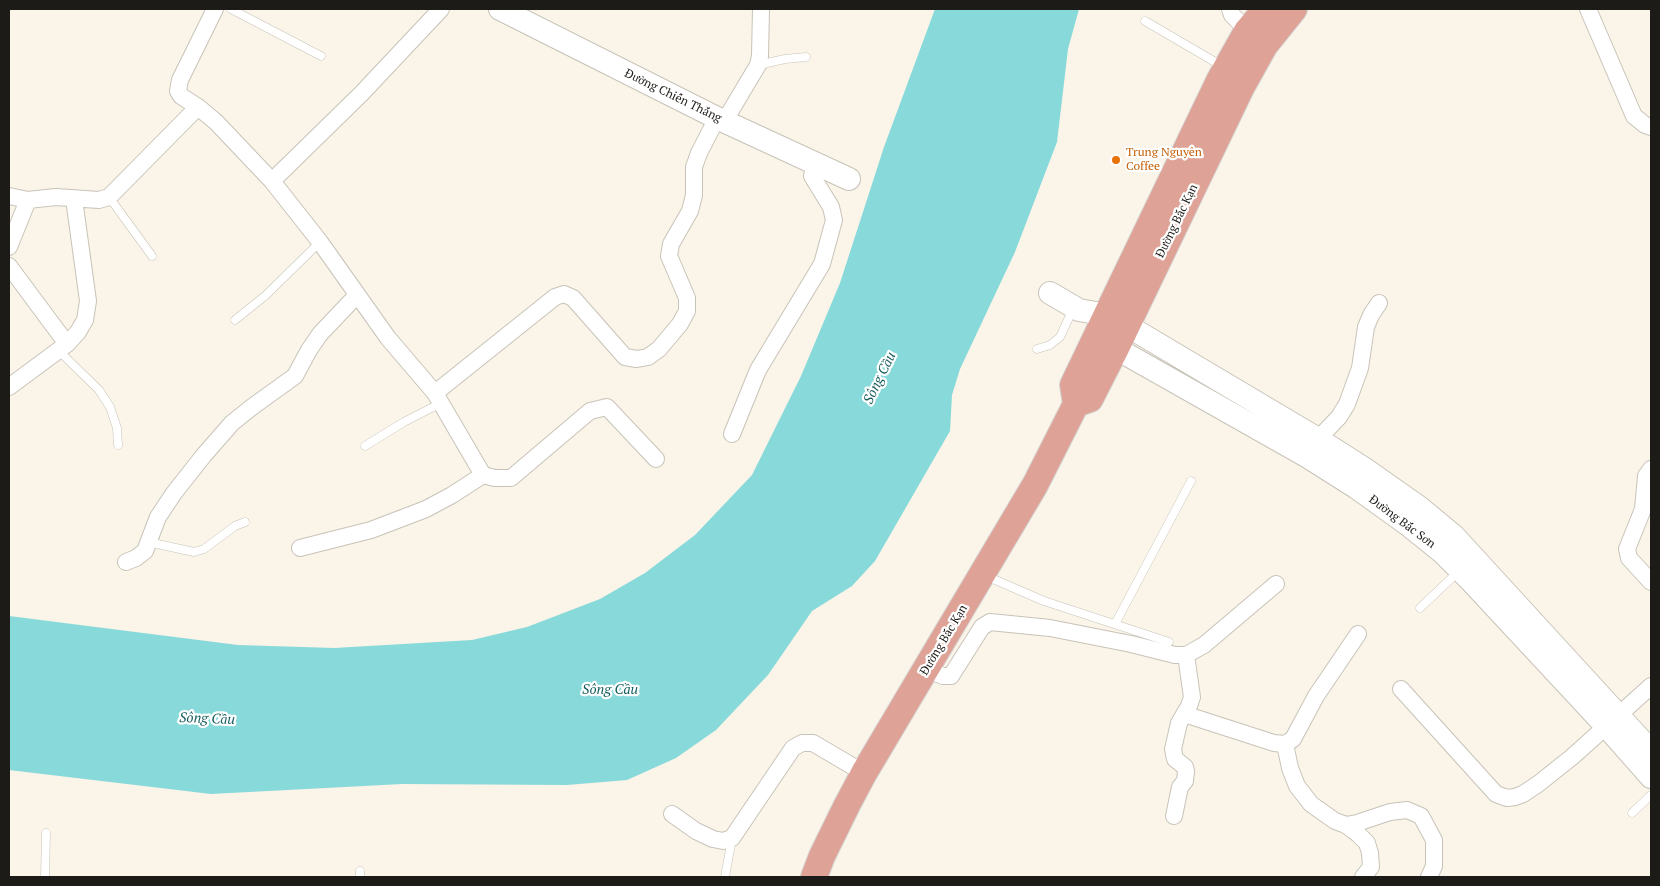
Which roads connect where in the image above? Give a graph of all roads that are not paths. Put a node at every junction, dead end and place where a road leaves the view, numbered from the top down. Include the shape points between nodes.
1 (215, 9) edge
2 (231, 9) edge
3 (441, 9) edge
4 (500, 9) edge
5 (761, 9) edge
6 (1230, 9) edge
7 (1266, 9) edge
8 (1294, 9) edge
9 (1588, 9) edge
10 (1145, 21) dead end
11 (1256, 38) junction
12 (321, 56) dead end
13 (806, 57) dead end
14 (758, 65) junction
15 (1226, 68) junction
16 (198, 107) junction
17 (720, 120) junction
18 (1651, 127) edge
19 (815, 163) junction
20 (849, 179) dead end
21 (272, 181) junction
22 (9, 196) edge
23 (109, 197) junction
24 (74, 199) junction
25 (28, 200) junction
26 (320, 242) junction
27 (9, 246) edge
28 (152, 256) dead end
29 (9, 266) edge
30 (1050, 292) dead end
31 (357, 294) junction
32 (1379, 303) dead end
33 (1076, 308) junction
34 (235, 320) dead end
35 (1112, 331) junction
36 (63, 347) junction
37 (1037, 349) dead end
38 (9, 387) edge
39 (438, 398) junction
40 (732, 434) dead end
41 (1318, 439) junction
42 (118, 445) dead end
43 (364, 446) dead end
44 (656, 459) dead end
45 (1651, 469) edge
46 (483, 475) junction
47 (1191, 481) dead end
48 (245, 522) dead end
49 (148, 542) junction
50 (300, 548) dead end
51 (126, 562) dead end
52 (1460, 570) junction
53 (982, 575) junction
54 (1651, 582) edge
55 (1276, 584) dead end
56 (1420, 608) dead end
57 (1115, 624) junction
58 (1358, 634) dead end
59 (1169, 642) dead end
60 (1186, 655) junction
61 (926, 669) junction
62 (1651, 686) edge
63 (1401, 690) dead end
64 (1184, 714) junction
65 (1612, 720) junction
66 (1285, 744) junction
67 (1651, 751) edge
68 (864, 773) junction
69 (1651, 777) edge
70 (1651, 795) edge
71 (1632, 813) dead end
72 (672, 814) dead end
73 (1174, 816) dead end
74 (1346, 825) junction
75 (46, 833) dead end
76 (732, 838) junction
77 (44, 877) edge
78 (725, 877) edge
79 (814, 877) edge
80 (1363, 877) edge
81 (1429, 877) edge

1 - 16 street via 180,80 178,91
2 - 12 lane
3 - 21 street via 362,93
4 - 17 main road, Đường Chiến Thắng
5 - 14 street
6 - 11 street via 1232,15
7 - 11 highway, Đường Bắc Kạn
8 - 11 highway, Đường Bắc Kạn
9 - 18 street via 1634,116
10 - 15 lane
11 - 15 highway, Đường Bắc Kạn
11 - 35 highway, Đường Bắc Kạn via 1240,88
13 - 14 lane
14 - 17 street
15 - 35 highway, Đường Bắc Kạn
16 - 21 street
16 - 23 street
17 - 19 main road, Đường Chiến Thắng
17 - 39 street via 699,153 694,167 690,212 671,244 670,256 687,298 687,311 658,349 637,360 625,357 573,298 564,294 555,297
19 - 20 main road, Đường Chiến Thắng
19 - 40 street via 812,176 831,207 834,220 822,264 758,370
21 - 26 street
22 - 25 street
23 - 24 street
23 - 28 lane
24 - 25 street
24 - 36 street via 88,302 85,320
25 - 27 street
26 - 31 street
26 - 34 lane via 266,295
29 - 36 street
30 - 33 main road
31 - 39 street via 388,338
31 - 49 street via 320,334 295,376 232,423 204,455 158,517
32 - 41 street via 1366,327 1360,368 1346,404 1339,417
33 - 35 main road
33 - 37 lane via 1060,337
35 - 41 main road, Đường Bắc Sơn
35 - 52 main road, Đường Bắc Sơn via 1357,488 1407,524
35 - 53 highway, Đường Bắc Kạn via 1073,385 1076,404 1035,485
36 - 38 street
36 - 42 lane via 110,407 117,428
39 - 43 lane
39 - 46 street
41 - 65 main road, Đường Bắc Sơn via 1365,468 1454,536
44 - 46 street via 607,407 590,411 511,478
45 - 54 street via 1646,476 1642,509 1627,549 1629,558
46 - 50 street via 426,509 371,530
47 - 57 lane
48 - 49 lane via 194,552
49 - 51 street via 145,550
52 - 56 lane
52 - 65 main road, Đường Bắc Sơn
53 - 57 lane via 1044,601
53 - 61 highway, Đường Bắc Kạn
55 - 60 street via 1204,645
57 - 59 lane
58 - 66 street via 1316,696 1293,739
60 - 61 street via 1050,628 990,622 982,627 951,676
60 - 64 street via 1192,697
61 - 68 highway, Đường Bắc Kạn
62 - 65 street
63 - 65 street via 1496,794 1507,798 1523,794 1538,784
64 - 66 street
64 - 73 street via 1173,749 1175,759 1186,771
65 - 67 main road, Đường Bắc Sơn
65 - 69 main road, Đường Bắc Sơn
66 - 74 street via 1297,786 1311,804
68 - 76 street via 813,743 802,743 794,748
68 - 79 highway, Đường Bắc Kạn
70 - 71 lane
72 - 76 street via 713,839 723,841
74 - 80 street via 1367,843 1371,867
74 - 81 street via 1390,812 1407,810 1421,816 1434,840 1434,866
75 - 77 lane
76 - 78 lane

